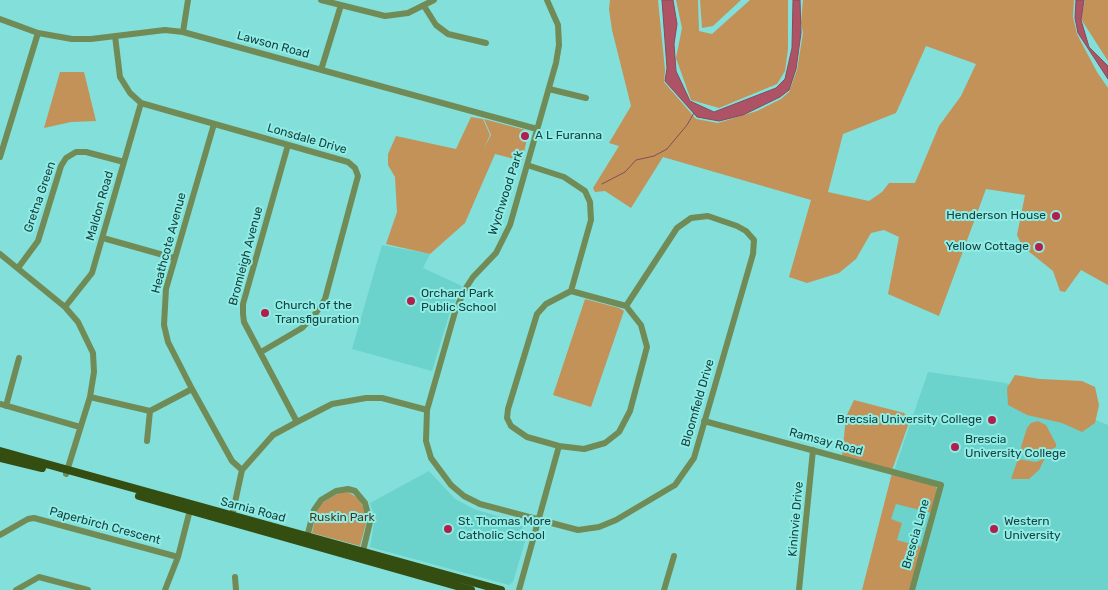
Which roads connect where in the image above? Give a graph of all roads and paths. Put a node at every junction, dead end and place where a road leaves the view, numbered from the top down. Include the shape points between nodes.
1 (188, 0) edge
2 (321, 0) edge
3 (434, 0) edge
4 (546, 0) edge
5 (340, 5) junction
6 (424, 6) junction
7 (0, 19) edge
8 (183, 32) junction
9 (38, 33) junction
10 (114, 36) junction
11 (486, 43) dead end
12 (321, 70) junction
13 (549, 89) junction
14 (586, 98) dead end
15 (141, 103) junction
16 (214, 124) junction
17 (537, 129) junction
18 (288, 145) junction
19 (0, 157) edge
20 (124, 162) junction
21 (527, 165) junction
22 (103, 238) junction
23 (0, 254) edge
24 (174, 258) junction
25 (18, 268) junction
26 (571, 291) junction
27 (65, 306) junction
28 (626, 306) junction
29 (261, 352) junction
30 (18, 358) dead end
31 (192, 389) junction
32 (90, 397) junction
33 (3, 405) edge
34 (427, 410) junction
35 (150, 411) junction
36 (704, 421) junction
37 (297, 422) junction
38 (80, 427) junction
39 (147, 441) dead end
40 (559, 446) junction
41 (813, 450) junction
42 (0, 451) edge
43 (0, 458) edge
44 (242, 470) junction
45 (66, 472) junction
46 (941, 485) joint
47 (191, 508) junction
48 (232, 516) junction
49 (539, 520) junction
50 (0, 535) edge
51 (306, 540) junction
52 (362, 555) junction
53 (674, 556) dead end
54 (178, 557) junction
55 (235, 577) dead end
56 (16, 590) edge
57 (88, 590) edge
58 (164, 590) edge
59 (236, 590) edge
60 (471, 590) edge
61 (501, 590) edge
62 (519, 590) edge
63 (664, 590) edge
64 (800, 590) edge
65 (912, 590) edge

1 - 8 street
2 - 5 street
3 - 6 street
4 - 13 street, Wychwood Park via 556,18 559,34
5 - 6 street via 385,16
5 - 12 street
6 - 11 street via 436,25 448,34
7 - 9 street, Lawson Road
8 - 10 street, Lawson Road via 165,30
8 - 12 street, Lawson Road
9 - 10 street, Lawson Road via 72,39
9 - 19 street
10 - 15 street via 120,78
12 - 17 street, Lawson Road
13 - 14 street
13 - 17 street, Wychwood Park
15 - 16 street, Lonsdale Drive
15 - 20 street, Maldon Road
16 - 18 street, Lonsdale Drive
16 - 24 street, Heathcote Avenue
17 - 21 street, Wychwood Park
18 - 29 street, Bromleigh Avenue via 243,304 244,322
18 - 29 street, Lonsdale Drive via 348,162 358,176 325,299 302,328
20 - 22 street, Maldon Road
20 - 25 street, Gretna Green via 86,152 76,152 66,158 38,241
21 - 26 street via 564,177 585,191 590,202 591,220
21 - 34 street, Wychwood Park via 506,237 468,284 460,300
22 - 24 street
22 - 27 street, Maldon Road via 92,273
23 - 25 street
24 - 31 street, Heathcote Avenue via 166,289 164,324 168,342
25 - 27 street
26 - 28 street
26 - 40 street via 546,304 537,314 507,418 511,426 527,437
27 - 32 street via 78,322 92,353 94,372
28 - 36 street, Bloomfield Drive via 683,222 708,216 737,226 751,235 753,254
28 - 40 street via 641,325 647,346 627,418 605,443 584,449
29 - 37 street, Bromleigh Avenue
30 - 33 street
31 - 35 street
31 - 44 street, Heathcote Avenue via 232,461
32 - 35 street
32 - 38 street
33 - 38 street
34 - 37 street via 382,398 350,400 332,404
34 - 49 street, Bloomfield Drive via 426,440 431,458 451,485 480,504
35 - 39 street
36 - 41 street, Ramsay Road
36 - 49 street, Bloomfield Drive via 694,458 682,478 669,490 599,527 578,530
37 - 44 street via 273,435
38 - 45 street
40 - 49 street
41 - 46 street, Ramsay Road
41 - 64 street, Kininvie Drive
42 - 45 main road, Sarnia Road
43 - 45 main road, Sarnia Road
44 - 48 street
45 - 47 main road, Sarnia Road
46 - 65 street, Brescia Lane
47 - 48 main road, Sarnia Road
47 - 51 main road, Sarnia Road
47 - 54 street
48 - 51 main road, Sarnia Road
49 - 62 street
50 - 54 street, Paperbirch Crescent via 34,518
51 - 52 main road, Sarnia Road
51 - 52 street via 314,510 321,500 336,491 348,489 355,491 365,503 370,522
52 - 60 main road, Sarnia Road
52 - 61 main road, Sarnia Road
53 - 63 street
54 - 58 street
55 - 59 street
56 - 57 street via 39,577

